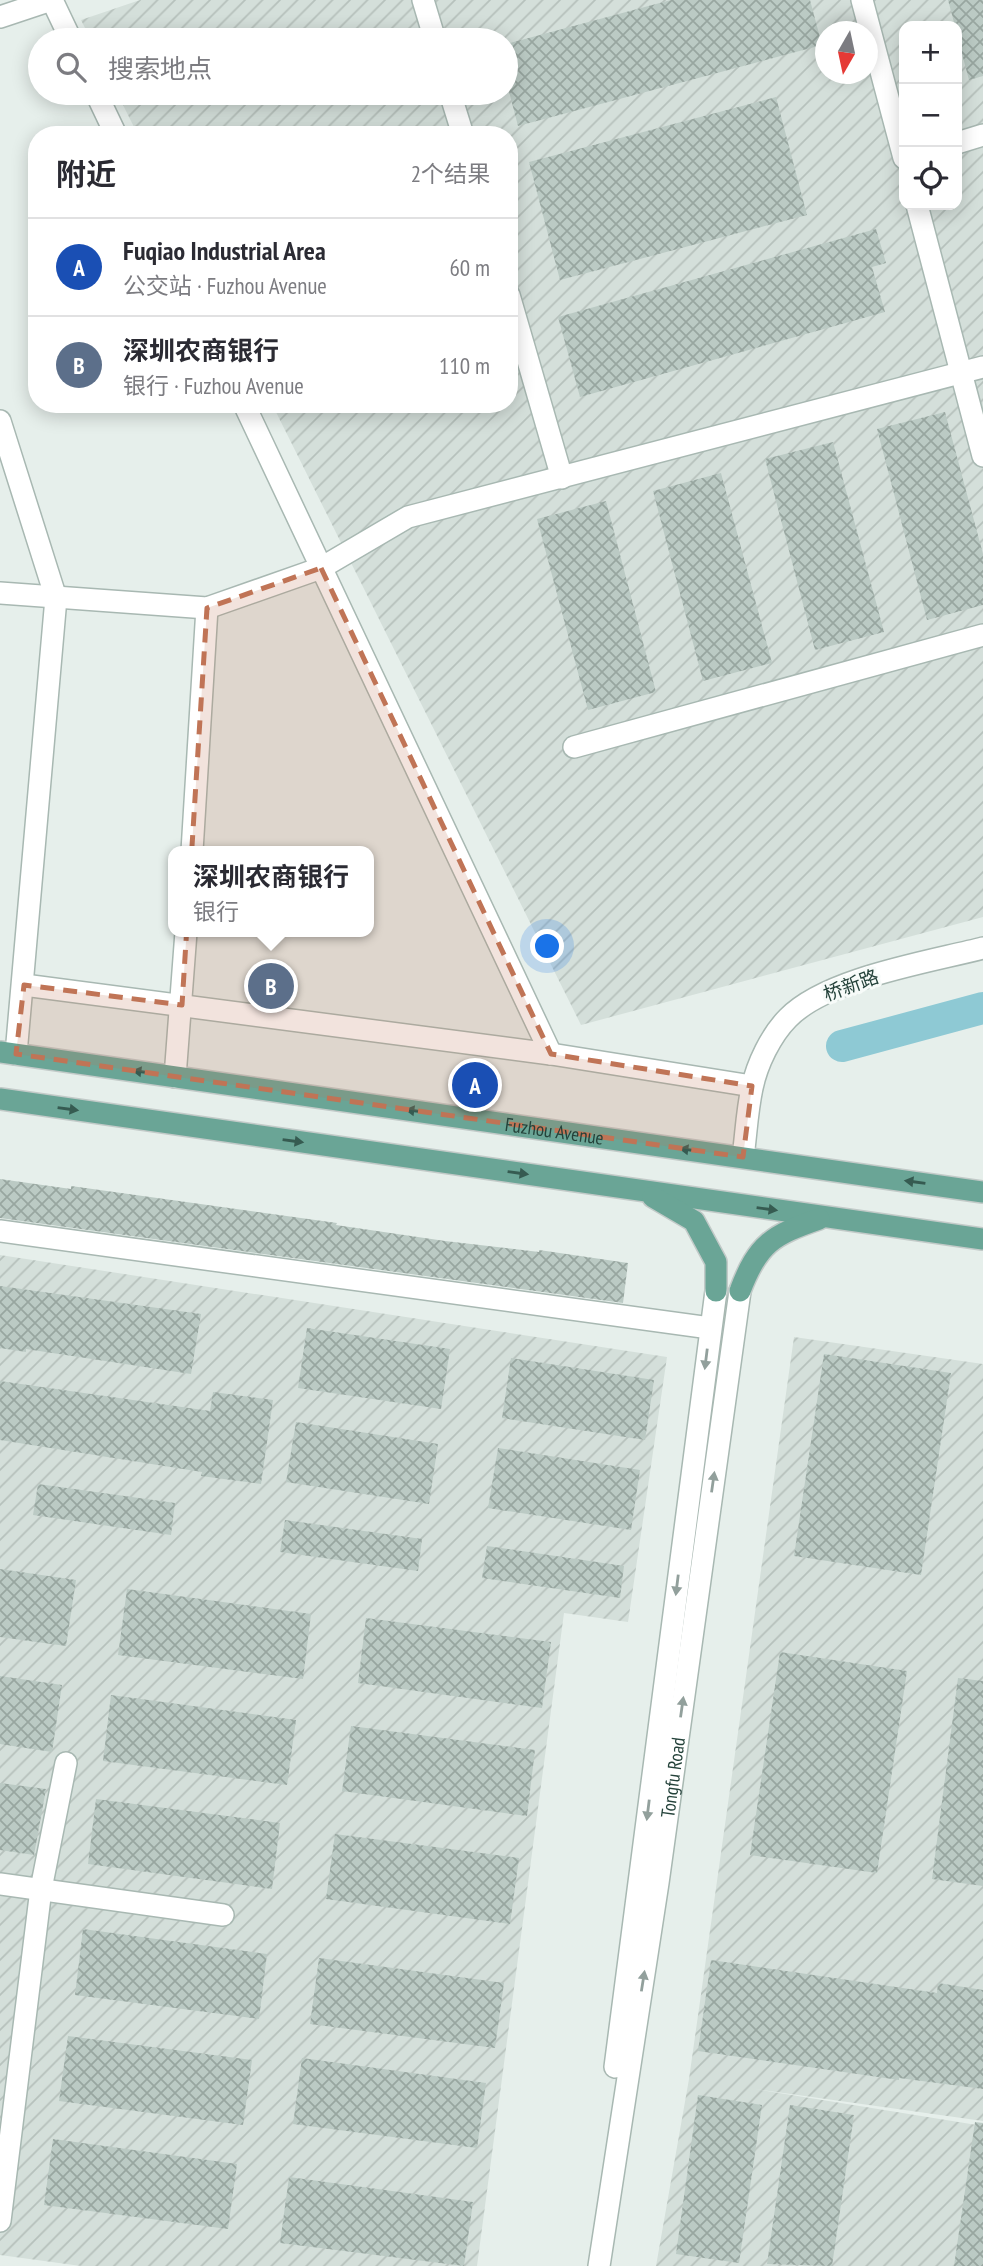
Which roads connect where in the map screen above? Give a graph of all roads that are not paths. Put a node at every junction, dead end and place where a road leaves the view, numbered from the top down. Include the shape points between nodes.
1 (52, 0) edge
2 (423, 0) edge
3 (862, 0) edge
4 (0, 17) edge
5 (65, 28) edge
6 (431, 28) edge
7 (102, 105) edge
8 (454, 105) edge
9 (112, 126) edge
10 (460, 126) edge
11 (983, 135) edge
12 (962, 141) edge
13 (901, 147) edge
14 (918, 210) edge
15 (518, 326) edge
16 (983, 367) edge
17 (961, 373) junction
18 (248, 413) edge
19 (0, 421) edge
20 (983, 456) edge
21 (562, 478) junction
22 (321, 568) junction
23 (0, 593) edge
24 (56, 598) junction
25 (207, 608) junction
26 (983, 635) edge
27 (574, 747) dead end
28 (192, 846) edge
29 (186, 937) edge
30 (983, 948) edge
31 (24, 985) junction
32 (182, 1005) junction
33 (8, 1053) edge
34 (551, 1054) junction
35 (175, 1076) junction
36 (752, 1086) junction
37 (0, 1099) edge
38 (743, 1157) junction
39 (642, 1191) junction
40 (983, 1192) edge
41 (824, 1217) junction
42 (0, 1231) edge
43 (983, 1239) edge
44 (716, 1291) joint
45 (740, 1291) joint
46 (710, 1328) junction
47 (66, 1763) dead end
48 (0, 1884) edge
49 (41, 1889) junction
50 (223, 1915) dead end
51 (0, 2221) edge
52 (585, 2266) edge
53 (599, 2266) edge

1 - 4 street
1 - 5 street
2 - 6 street
3 - 13 street
7 - 9 street
8 - 10 street
11 - 12 street
14 - 17 street
15 - 21 street
16 - 17 street
17 - 20 street
17 - 21 street
18 - 22 street
19 - 24 street
21 - 22 street via 408,517
22 - 25 street
22 - 34 street
23 - 24 street
24 - 25 street
24 - 31 street
25 - 28 street
26 - 27 street
29 - 32 street
30 - 36 street, 桥新路 via 860,979 824,993 789,1017 769,1043
31 - 32 street
31 - 33 street
32 - 34 street
32 - 35 street
35 -> 33 main road, Fuzhou Avenue
34 - 36 street
38 -> 35 main road, Fuzhou Avenue
36 - 38 street, 桥新路
37 -> 39 main road
40 -> 38 main road, Fuzhou Avenue
39 -> 41 main road
39 - 44 main road via 694,1221 716,1262
41 - 43 main road
41 - 45 main road via 783,1232 767,1245 751,1264
42 - 46 street
44 - 46 street, Tongfu Road
53 -> 45 street, Tongfu Road
46 -> 52 street, Tongfu Road via 611,2099
47 - 49 street
48 - 49 street
49 - 50 street
49 - 51 street

